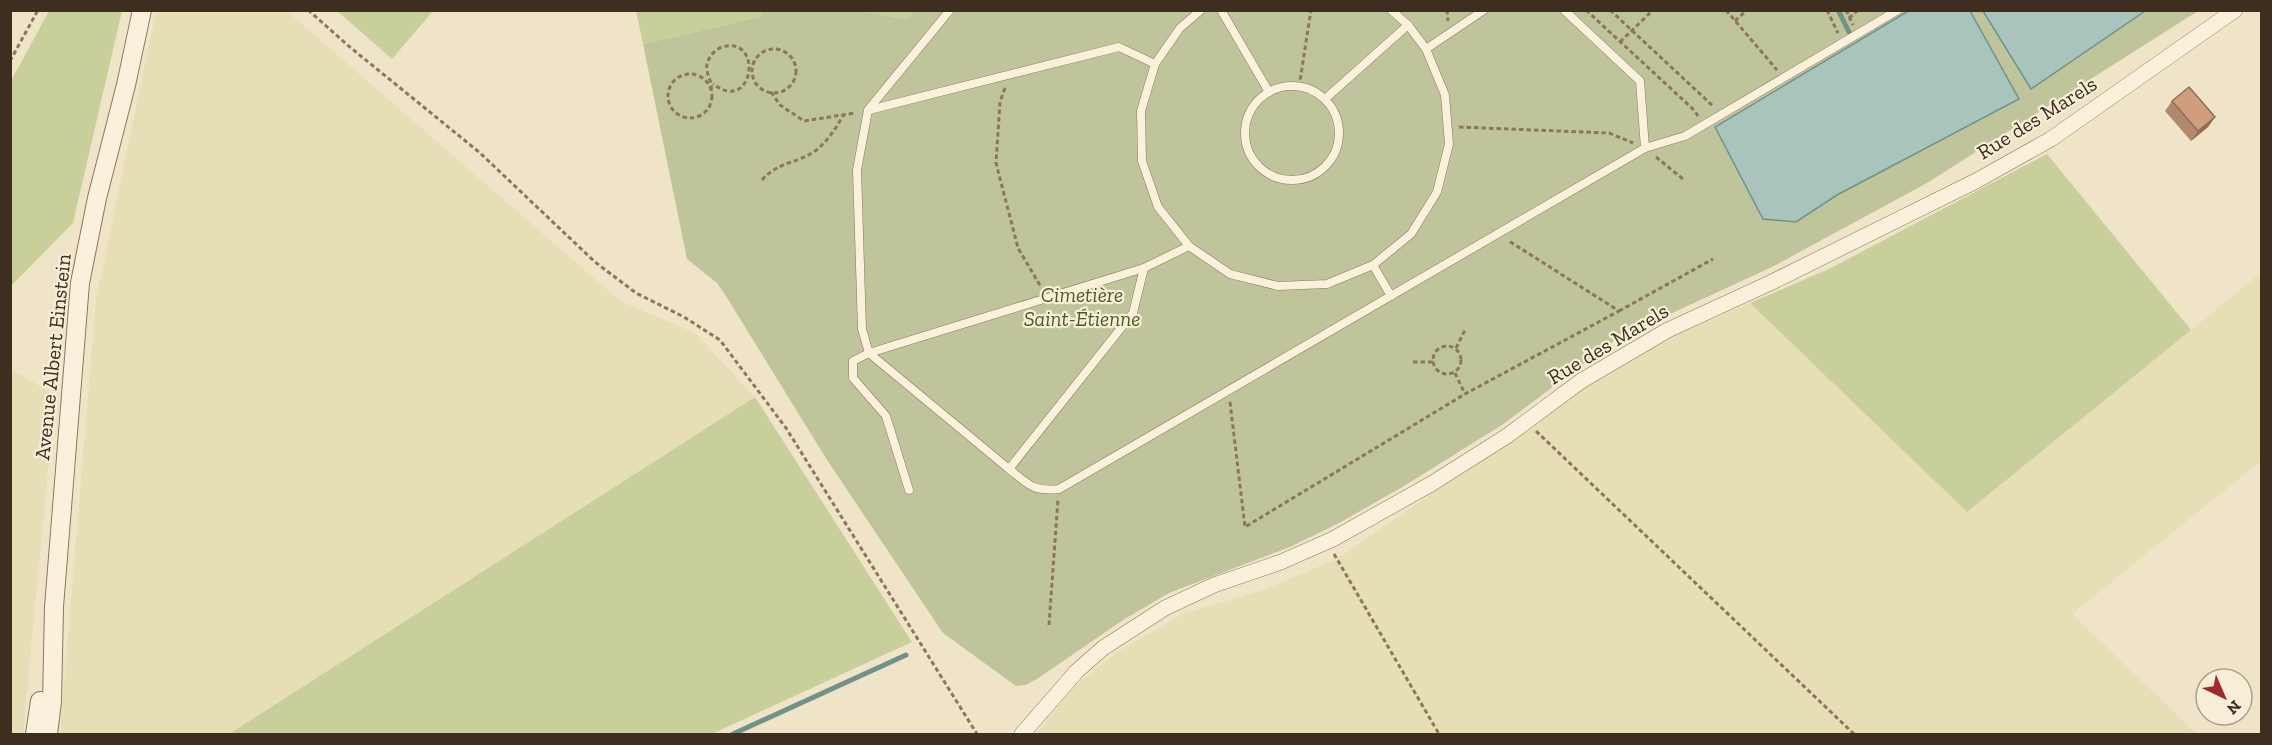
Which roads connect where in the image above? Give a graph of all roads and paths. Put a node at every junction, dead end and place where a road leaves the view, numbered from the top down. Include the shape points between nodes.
1 (38, 10) edge
2 (142, 10) edge
3 (308, 10) edge
4 (950, 10) edge
5 (1201, 10) edge
6 (1221, 10) edge
7 (1311, 10) edge
8 (1391, 10) edge
9 (1484, 10) edge
10 (1564, 10) edge
11 (1586, 10) edge
12 (1610, 10) edge
13 (1653, 10) edge
14 (1726, 10) edge
15 (1747, 10) edge
16 (1827, 10) edge
17 (1858, 10) edge
18 (1898, 10) edge
19 (2235, 10) edge
20 (1850, 18) dead end
21 (1735, 21) junction
22 (1408, 26) junction
23 (1631, 30) junction
24 (1620, 42) junction
25 (1843, 43) junction
26 (1426, 50) junction
27 (10, 61) edge
28 (1155, 64) junction
29 (752, 72) junction
30 (1010, 75) junction
31 (749, 77) junction
32 (1784, 78) junction
33 (712, 84) junction
34 (1299, 87) junction
35 (711, 90) junction
36 (771, 92) junction
37 (1269, 92) junction
38 (1325, 99) junction
39 (868, 110) junction
40 (844, 114) junction
41 (1722, 114) junction
42 (1704, 124) junction
43 (1448, 128) junction
44 (1645, 148) junction
45 (1683, 179) dead end
46 (762, 180) dead end
47 (1497, 234) junction
48 (1189, 246) junction
49 (1713, 259) dead end
50 (1373, 266) junction
51 (1144, 268) junction
52 (1391, 296) junction
53 (1047, 298) junction
54 (1619, 311) junction
55 (1466, 330) dead end
56 (1456, 348) junction
57 (869, 353) junction
58 (1413, 362) dead end
59 (1433, 362) junction
60 (1455, 373) junction
61 (1228, 390) junction
62 (1466, 394) junction
63 (1526, 422) junction
64 (1009, 469) junction
65 (1059, 489) junction
66 (909, 490) dead end
67 (1328, 541) junction
68 (54, 607) junction
69 (1049, 626) dead end
70 (35, 735) edge
71 (48, 735) edge
72 (977, 735) edge
73 (1022, 735) edge
74 (1439, 735) edge
75 (1854, 735) edge

1 - 27 path
2 - 68 street, Avenue Albert Einstein via 80,283
3 - 72 path via 479,152 596,262 636,293 720,340 786,428
4 - 39 lane
5 - 28 lane via 1180,28
6 - 37 lane
7 - 34 path
8 - 22 lane
9 - 26 lane
10 - 44 lane via 1640,81
11 - 24 path
12 - 23 path
13 - 23 path
14 - 21 path
15 - 21 path
16 - 25 path
17 - 20 path
18 - 25 lane
19 - 63 street, Rue des Marels via 2051,139 1976,181 1668,330 1581,381
21 - 32 path
22 - 26 lane
22 - 38 lane
23 - 24 path
23 - 41 path
24 - 42 path via 1694,110
25 - 32 lane
26 - 43 lane via 1445,95
28 - 30 lane via 1119,47
28 - 48 lane via 1141,111 1142,161 1158,207
29 - 31 path
29 - 36 path via 758,86
29 - 36 path via 756,58 768,50 782,50 793,58 796,72 791,85
30 - 39 lane
30 - 53 path via 1000,102 996,163 1018,248
31 - 33 path via 733,90
31 - 33 path via 750,63 742,51 722,48 707,63
32 - 41 lane
33 - 35 path
34 - 37 lane
34 - 38 lane
35 - 35 path via 703,78 683,75 672,84 668,98 680,116 694,118 711,104
36 - 40 path via 780,105 804,121
37 - 38 lane via 1251,111 1246,129 1248,148 1263,170 1286,180 1306,178 1323,169 1337,147 1338,121
39 - 40 path
39 - 57 lane via 857,170 862,329
40 - 46 path via 834,132 815,151 785,162
41 - 42 lane
42 - 44 lane via 1685,136
43 - 44 path via 1609,133
43 - 50 lane via 1449,144 1437,192 1411,234
44 - 45 path
44 - 47 lane
47 - 52 lane
47 - 54 path
48 - 50 lane via 1230,274 1278,286 1327,284
48 - 51 lane
49 - 54 path
50 - 52 lane
51 - 53 lane
51 - 64 lane via 1133,313
52 - 61 lane
53 - 57 lane
54 - 62 path
55 - 56 path
56 - 59 path via 1442,347
56 - 60 path via 1462,361
57 - 64 lane
57 - 66 lane via 853,361 853,378 886,416
58 - 59 path
59 - 60 path via 1441,374
60 - 62 path
61 - 62 path via 1245,527
61 - 65 lane
63 - 67 street, Rue des Marels via 1431,484
63 - 75 path
64 - 65 lane via 1044,491
65 - 69 path
67 - 73 street, Rue des Marels via 1214,585 1135,627 1077,671
67 - 74 path
68 - 70 street, Avenue Albert Einstein
68 - 71 street, Avenue Albert Einstein

